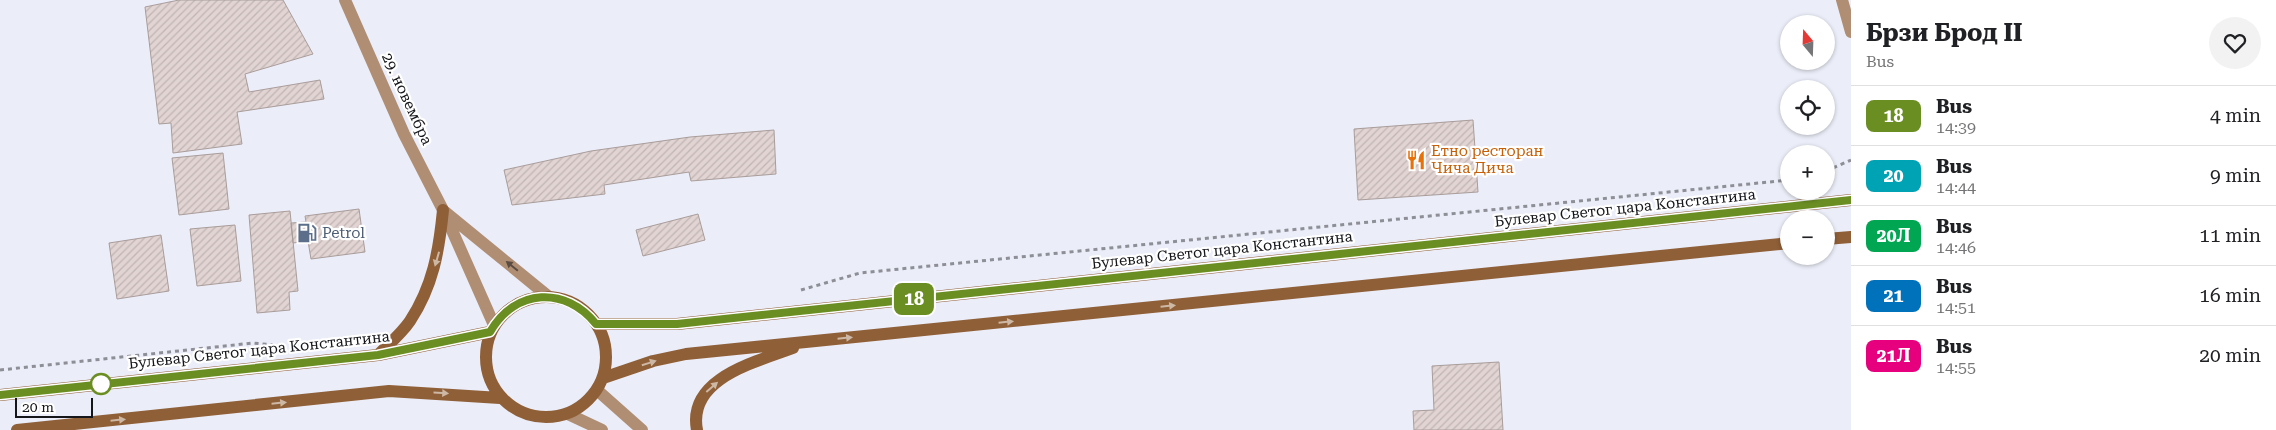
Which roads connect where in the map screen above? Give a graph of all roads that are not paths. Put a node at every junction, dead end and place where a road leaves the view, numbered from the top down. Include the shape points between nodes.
1 (345, 0) edge
2 (1842, 0) edge
3 (1851, 32) edge
4 (1851, 200) edge
5 (443, 210) junction
6 (1851, 237) edge
7 (1835, 238) edge
8 (1780, 244) edge
9 (550, 297) junction
10 (596, 324) junction
11 (492, 328) junction
12 (812, 342) junction
13 (378, 355) junction
14 (603, 378) junction
15 (596, 390) junction
16 (0, 395) edge
17 (500, 398) junction
18 (568, 414) junction
19 (17, 430) edge
20 (602, 430) edge
21 (642, 430) edge
22 (697, 430) edge

1 - 5 street, 29. новембра via 404,134
2 - 3 street
4 - 10 main road, Булевар Светог цара Константина via 677,324
9 -> 5 street, 29. новембра
5 - 11 street, 29. новембра
5 -> 13 main road via 439,249 428,286 409,322
6 - 7 main road
12 -> 8 main road
9 - 10 main road via 571,302
9 - 11 main road via 524,301 508,311
10 - 14 main road via 606,351
11 - 13 main road, Булевар Светог цара Константина
11 - 17 main road via 485,360 490,380
14 -> 12 main road via 686,354
22 -> 12 main road via 695,418 707,388 740,367
13 - 16 main road, Булевар Светог цара Константина
14 - 15 main road
15 - 18 main road
15 - 21 street
17 - 18 main road via 512,408 539,418
19 -> 17 main road via 389,391
18 - 20 street

